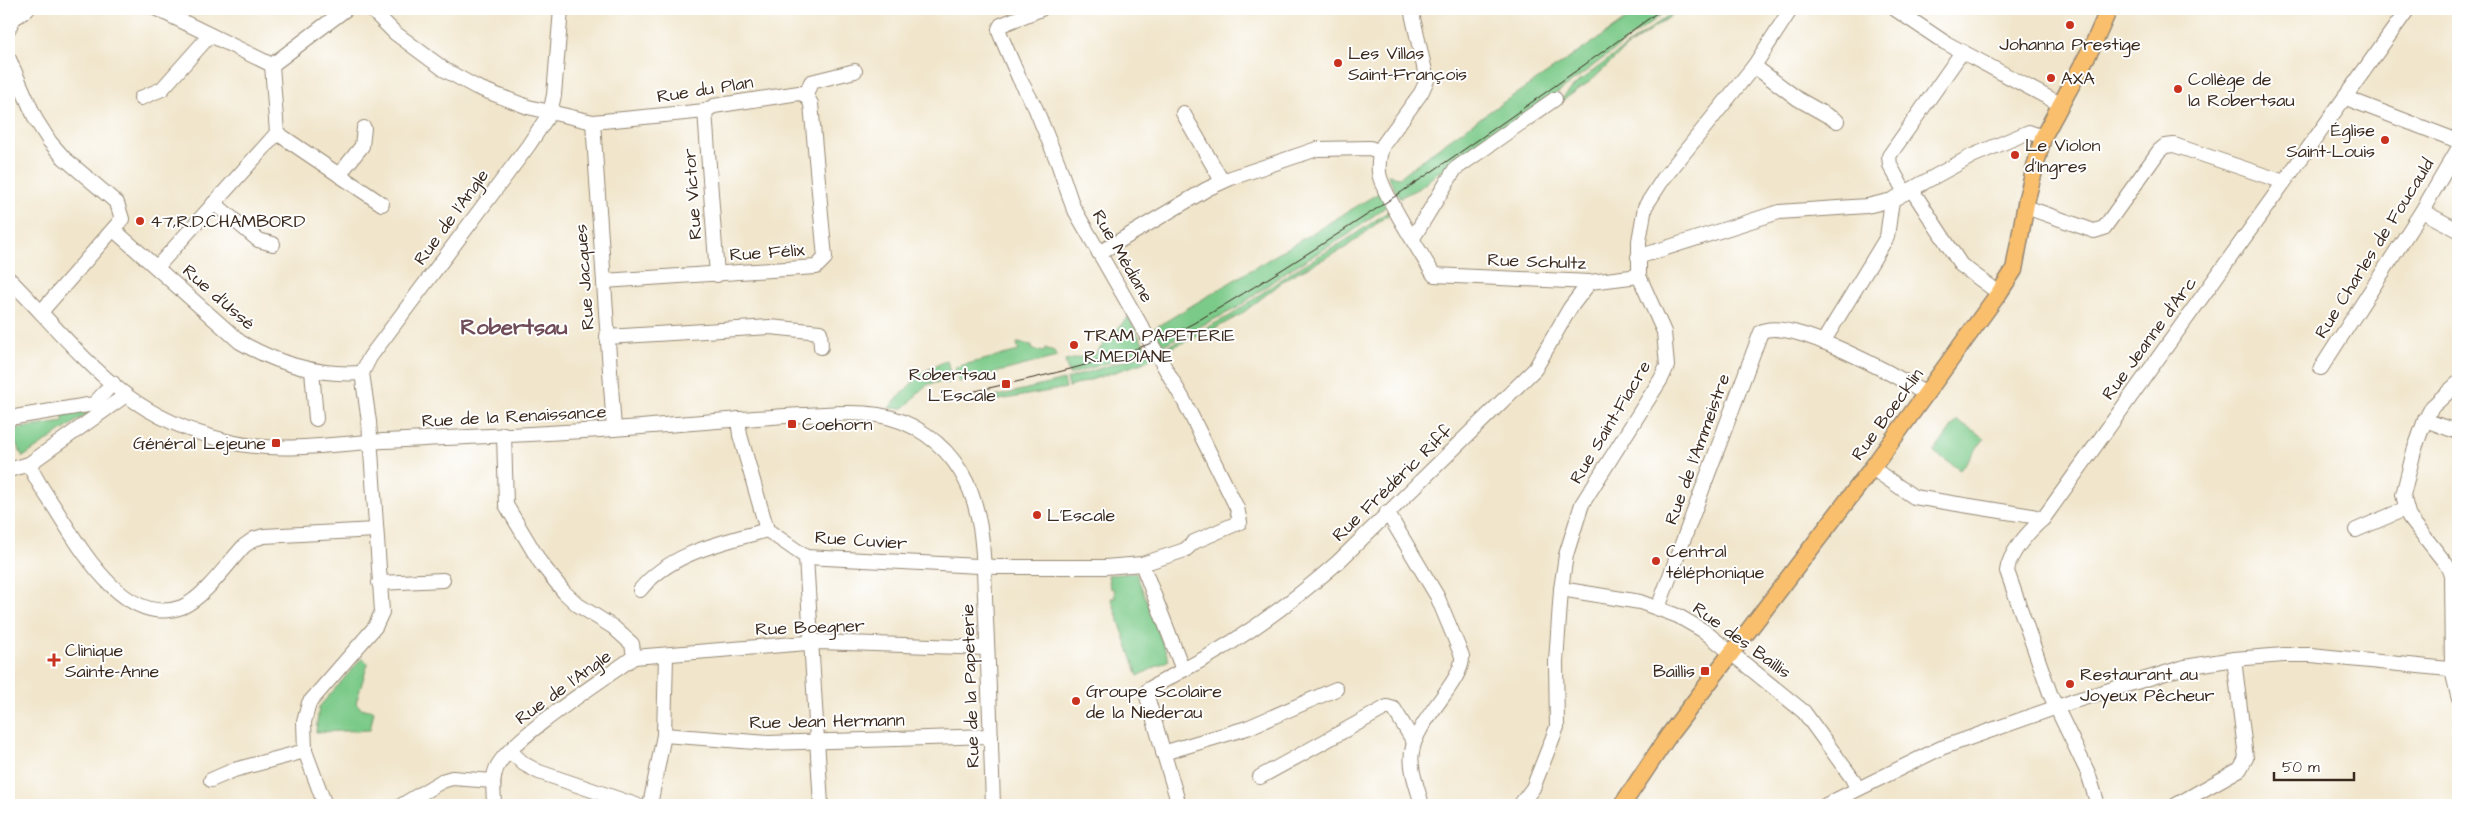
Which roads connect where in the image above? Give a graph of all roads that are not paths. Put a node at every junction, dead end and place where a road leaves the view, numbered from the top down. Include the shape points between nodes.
1 (28, 9) edge
2 (157, 9) edge
3 (346, 9) edge
4 (372, 9) edge
5 (562, 9) edge
6 (1041, 9) edge
7 (1411, 9) edge
8 (1790, 9) edge
9 (1895, 9) edge
10 (2109, 9) edge
11 (2408, 9) edge
12 (9, 28) edge
13 (210, 35) junction
14 (1962, 52) junction
15 (9, 60) edge
16 (272, 65) junction
17 (1754, 66) junction
18 (855, 71) dead end
19 (806, 95) junction
20 (141, 98) dead end
21 (2346, 98) junction
22 (1555, 99) dead end
23 (2060, 104) junction
24 (705, 112) junction
25 (550, 113) junction
26 (1183, 113) dead end
27 (1836, 121) dead end
28 (593, 122) junction
29 (364, 128) dead end
30 (277, 133) junction
31 (2043, 137) junction
32 (2458, 141) edge
33 (2458, 149) edge
34 (1380, 152) junction
35 (339, 175) junction
36 (1222, 181) junction
37 (2284, 182) junction
38 (1909, 192) junction
39 (1892, 200) junction
40 (214, 203) junction
41 (382, 204) dead end
42 (2026, 207) junction
43 (2422, 210) junction
44 (114, 230) junction
45 (2458, 230) edge
46 (1413, 238) junction
47 (273, 244) dead end
48 (1099, 253) junction
49 (1638, 257) junction
50 (157, 267) junction
51 (717, 275) junction
52 (1639, 276) junction
53 (9, 279) edge
54 (604, 280) junction
55 (1590, 282) junction
56 (1999, 293) junction
57 (41, 312) junction
58 (607, 337) junction
59 (1823, 342) junction
60 (821, 347) dead end
61 (2320, 368) dead end
62 (312, 370) junction
63 (362, 373) junction
64 (113, 383) junction
65 (2458, 383) edge
66 (126, 394) junction
67 (1926, 394) junction
68 (9, 418) edge
69 (316, 419) dead end
70 (738, 419) junction
71 (2425, 420) junction
72 (614, 430) junction
73 (2458, 432) edge
74 (504, 434) junction
75 (370, 442) junction
76 (29, 464) junction
77 (1872, 468) junction
78 (9, 470) edge
79 (2405, 509) junction
80 (1387, 512) junction
81 (2042, 519) junction
82 (1240, 522) joint
83 (375, 530) junction
84 (767, 530) junction
85 (2356, 530) dead end
86 (806, 557) junction
87 (1142, 564) junction
88 (983, 566) junction
89 (443, 580) dead end
90 (379, 583) junction
91 (1561, 589) junction
92 (640, 590) dead end
93 (1658, 608) junction
94 (811, 642) junction
95 (987, 648) junction
96 (1731, 652) junction
97 (666, 656) junction
98 (634, 657) junction
99 (2234, 659) junction
100 (1183, 670) junction
101 (2455, 670) edge
102 (1336, 690) dead end
103 (2458, 696) edge
104 (2056, 707) junction
105 (664, 735) junction
106 (991, 736) junction
107 (817, 742) junction
108 (1414, 742) junction
109 (305, 751) junction
110 (510, 751) junction
111 (1163, 753) junction
112 (1260, 777) dead end
113 (211, 780) dead end
114 (493, 781) junction
115 (1858, 788) junction
116 (325, 805) edge
117 (402, 805) edge
118 (494, 805) edge
119 (636, 805) edge
120 (650, 805) edge
121 (821, 805) edge
122 (993, 805) edge
123 (1179, 805) edge
124 (1422, 805) edge
125 (1520, 805) edge
126 (1622, 805) edge
127 (1826, 805) edge
128 (2098, 805) edge
129 (2176, 805) edge

1 - 12 street via 13,19
2 - 13 street
3 - 16 street
4 - 25 street, Rue du Plan via 395,32 445,70 484,90
5 - 25 street, Rue de l'Angle
6 - 48 street, Rue Médiane via 1005,23 999,29 1035,107 1073,207
7 - 34 street via 1427,80
8 - 17 street, Rue Saint-Fiacre
9 - 14 street
10 - 23 main road, Rue Boecklin
11 - 21 street, Rue Jeanne d'Arc
13 - 16 street
13 - 20 street via 162,89
14 - 23 street
14 - 38 street via 1889,156 1890,165
15 - 44 street via 36,120 50,142 117,203 122,219
16 - 30 street
17 - 27 street
17 - 49 street, Rue Saint-Fiacre via 1653,191 1642,214
18 - 19 street via 811,82
19 - 24 street, Rue du Plan via 799,93 714,106
19 - 51 street, Rue Félix via 810,104 824,258 816,268
21 - 32 street
21 - 37 street, Rue Jeanne d'Arc
22 - 46 street via 1455,169
23 - 31 main road, Rue Boecklin
24 - 28 street, Rue du Plan
24 - 51 street, Rue Victor
25 - 28 street, Rue du Plan
25 - 63 street, Rue de l'Angle via 370,357
26 - 36 street
28 - 54 street, Rue Jacques
29 - 35 street via 362,146
30 - 35 street
30 - 40 street
31 - 38 street via 2029,132 1972,156
31 - 42 main road, Rue Boecklin
33 - 43 street, Rue Charles de Foucauld
34 - 36 street via 1370,148 1317,149
34 - 46 street via 1379,173 1384,188
35 - 41 street
36 - 48 street
37 - 42 street via 2174,145 2165,146 2155,157 2104,228 2094,231
37 - 81 street, Rue Jeanne d'Arc
38 - 39 street
38 - 56 street via 1961,265
39 - 49 street via 1867,206 1779,212
39 - 59 street via 1887,237
40 - 47 street via 258,240
40 - 50 street
42 - 56 main road, Rue Boecklin via 2014,270
43 - 45 street
43 - 61 street, Rue Charles de Foucauld
44 - 50 street, Rue d'Ussé
44 - 57 street
46 - 55 street, Rue Schultz via 1434,276
48 - 82 street, Rue Médiane via 1184,401 1238,508
49 - 52 street, Rue Saint-Fiacre
50 - 62 street, Rue d'Ussé via 240,342 277,362
51 - 54 street, Rue Félix
52 - 55 street, Rue Schultz
52 - 91 street, Rue Saint-Fiacre via 1664,332 1667,366 1582,504 1566,555
53 - 57 street, Rue de la Renaissance
54 - 58 street, Rue Jacques
55 - 80 street, Rue Frédéric Riff via 1570,308 1534,369
56 - 67 main road, Rue Boecklin
57 - 64 street, Rue de la Renaissance
58 - 60 street via 770,327 820,332
58 - 72 street, Rue Jacques
59 - 67 street via 1857,355
59 - 93 street, Rue de l'Ammeistre via 1771,328 1761,332
62 - 63 street, Rue d'Ussé
62 - 69 street
63 - 75 street
64 - 66 street, Rue de la Renaissance
64 - 68 street via 94,404
65 - 71 street via 2432,407
66 - 75 street, Rue de la Renaissance via 150,411 188,429 228,442 268,447
66 - 76 street
67 - 77 main road, Rue Boecklin
70 - 72 street, Rue de la Renaissance
70 - 84 street
70 - 88 street, Rue de la Renaissance via 864,413 891,418 919,430 944,449 962,472 979,519
71 - 73 street
71 - 79 street via 2402,495
72 - 74 street, Rue de la Renaissance
74 - 75 street, Rue de la Renaissance
74 - 98 street, Rue de l'Angle via 506,505 540,562 564,592 632,644
75 - 83 street
76 - 78 street
76 - 83 street via 92,564 125,596 152,608 176,609 190,603 254,539
77 - 81 street via 1914,497
77 - 96 main road, Rue Boecklin
79 - 85 street
79 - 101 street via 2451,574
80 - 100 street, Rue Frédéric Riff via 1304,592 1250,632
80 - 108 street via 1437,596 1462,656 1457,675
81 - 104 street, Rue Jeanne d'Arc via 2008,564 2007,571
82 - 87 street, Rue Cuvier via 1194,542 1185,550
83 - 90 street
84 - 86 street, Rue Cuvier
84 - 92 street via 682,557 650,578
86 - 88 street, Rue Cuvier
86 - 94 street
87 - 88 street, Rue Cuvier
87 - 100 street
88 - 95 street, Rue de la Papeterie
89 - 90 street
90 - 109 street via 382,612 375,627 309,703 304,722
91 - 93 street, Rue des Baillis via 1623,598
91 - 125 street, Rue Saint-Fiacre via 1556,662 1557,727 1533,788
93 - 96 street, Rue des Baillis via 1692,624
94 - 95 street, Rue Boegner
94 - 97 street, Rue Boegner
94 - 107 street
95 - 106 street, Rue de la Papeterie
96 - 115 street, Rue des Baillis via 1804,712
96 - 126 main road, Rue Boecklin
97 - 98 street, Rue Boegner
97 - 105 street
98 - 110 street, Rue de l'Angle
99 - 101 street via 2311,655
99 - 104 street via 2185,667
99 - 129 street via 2246,758 2240,769
100 - 111 street, Rue Frédéric Riff via 1146,693
101 - 103 street
102 - 111 street via 1247,728
104 - 115 street via 1941,748
104 - 128 street via 2088,773
105 - 107 street, Rue Jean Hermann via 758,742
105 - 120 street
106 - 107 street, Rue Jean Hermann
106 - 122 street, Rue de la Papeterie
107 - 121 street
108 - 112 street via 1394,710 1387,707
108 - 124 street via 1411,754 1413,770
109 - 113 street via 234,770
109 - 116 street
110 - 114 street, Rue de l'Angle via 497,768
110 - 119 street via 539,772
111 - 123 street
114 - 117 street via 452,778
114 - 118 street, Rue de l'Angle
115 - 127 street

